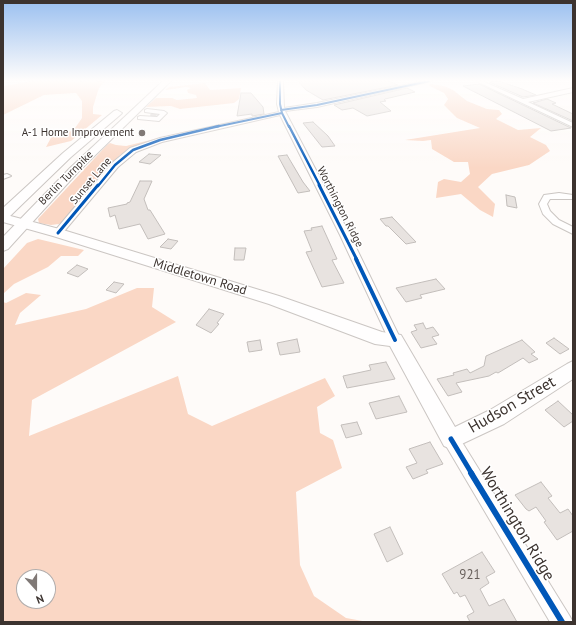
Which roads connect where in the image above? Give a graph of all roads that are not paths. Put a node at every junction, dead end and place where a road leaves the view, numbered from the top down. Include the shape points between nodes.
1 (121, 110) edge
2 (141, 110) tunnel mouth
3 (290, 110) edge
4 (542, 110) edge
5 (281, 112) junction
6 (138, 114) junction
7 (573, 125) edge
8 (572, 197) dead end
9 (3, 216) edge
10 (23, 224) junction
11 (573, 231) edge
12 (58, 233) junction
13 (3, 246) edge
14 (395, 340) junction
15 (573, 369) edge
16 (451, 439) junction
17 (562, 622) edge

1 - 9 highway, Berlin Turnpike
2 - 6 highway, Berlin Turnpike
3 - 5 street, Sunset Lane
4 - 7 street
5 - 12 street, Sunset Lane via 160,140 132,150 115,165
5 - 14 street, Worthington Ridge
6 - 6 street via 147,111 153,115
6 - 10 highway, Berlin Turnpike via 127,118
8 - 11 street via 547,197 543,204 546,212 556,222
9 - 10 main road, Middletown Road
10 - 12 main road, Middletown Road
10 - 13 highway, Berlin Turnpike
12 - 14 main road, Middletown Road via 307,311 381,339
14 - 16 main road, Worthington Ridge
15 - 16 main road, Hudson Street via 497,417
16 - 17 street, Worthington Ridge

